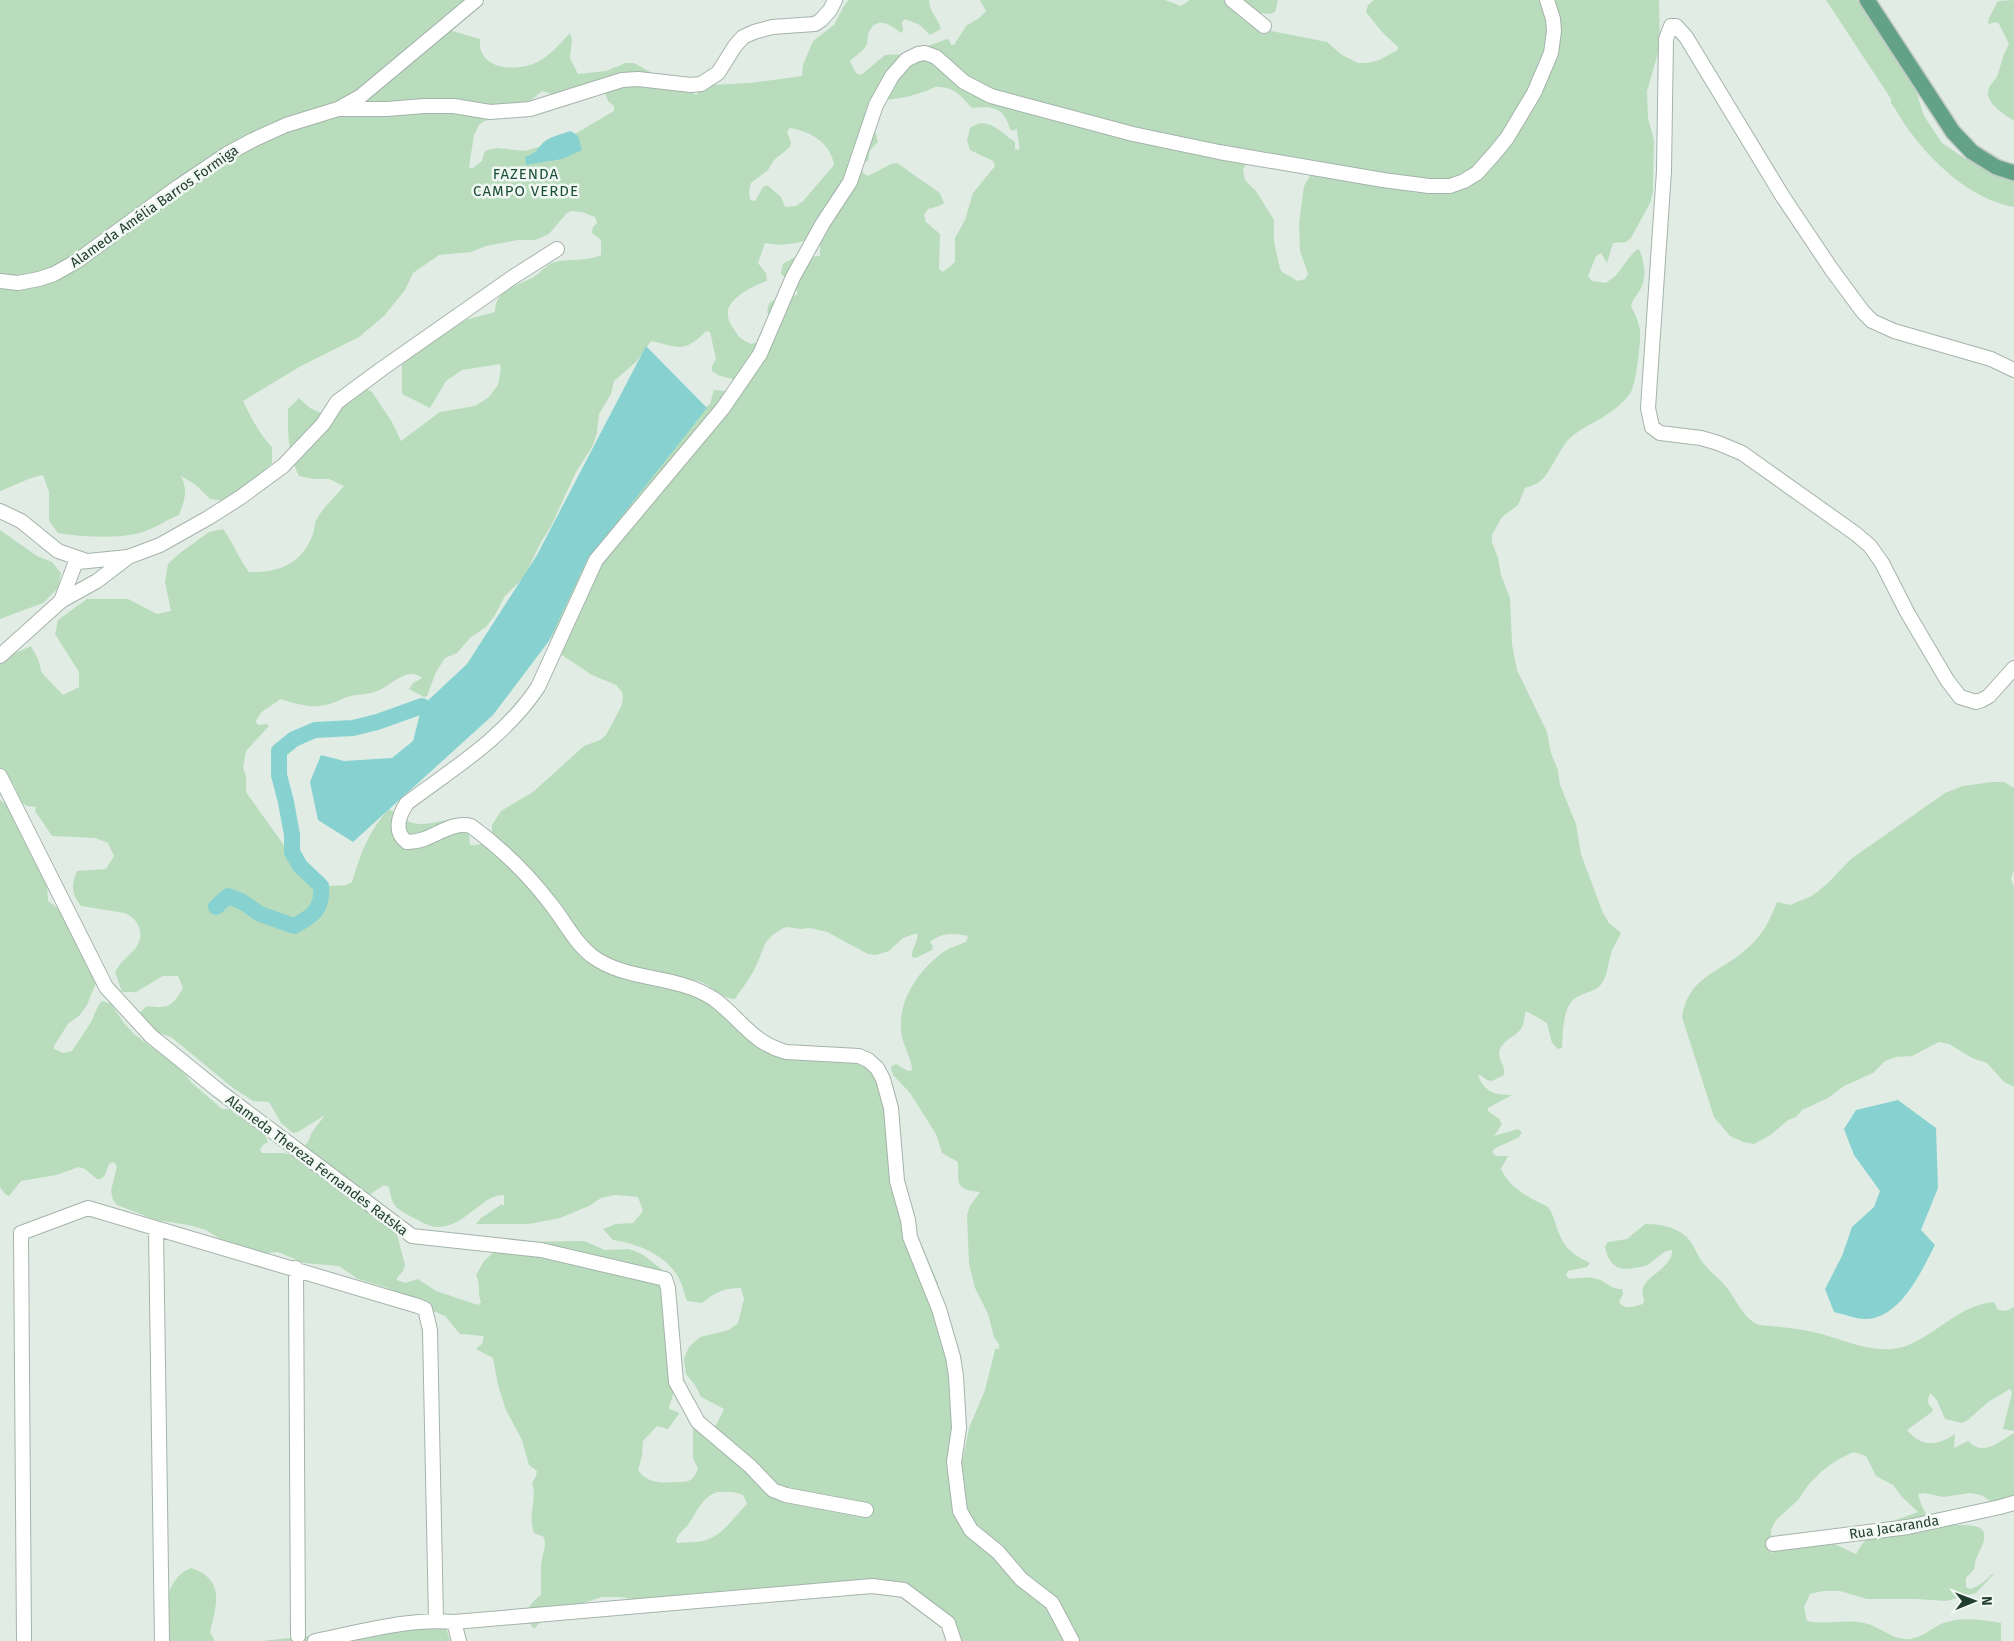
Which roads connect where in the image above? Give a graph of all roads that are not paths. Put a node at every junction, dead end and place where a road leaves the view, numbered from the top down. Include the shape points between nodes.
1 (476, 0) edge
2 (834, 0) edge
3 (1232, 0) edge
4 (1547, 0) edge
5 (1867, 0) edge
6 (1264, 26) dead end
7 (338, 109) junction
8 (2014, 173) edge
9 (557, 249) dead end
10 (0, 281) edge
11 (2014, 370) edge
12 (0, 511) edge
13 (58, 551) junction
14 (128, 557) junction
15 (88, 562) junction
16 (70, 576) junction
17 (97, 581) junction
18 (80, 592) junction
19 (61, 602) junction
20 (0, 656) edge
21 (2014, 668) edge
22 (0, 776) edge
23 (156, 1228) junction
24 (296, 1268) junction
25 (2014, 1503) edge
26 (866, 1510) dead end
27 (1773, 1544) dead end
28 (436, 1620) junction
29 (454, 1622) junction
30 (298, 1636) dead end
31 (24, 1641) edge
32 (162, 1641) edge
33 (315, 1641) edge
34 (460, 1641) edge
35 (954, 1641) edge
36 (1072, 1641) edge

1 - 7 street, Alameda Amélia Barros Formiga via 378,83
2 - 7 street via 830,10 815,24 772,27 743,37 718,73 701,84 622,80 530,109 490,112 454,106
3 - 6 street
4 - 36 street via 1554,31 1551,53 1534,93 1507,138 1477,173 1450,186 1383,180 1133,134 991,96 964,82 936,57 925,53 906,60 892,76 876,104 850,182 792,277 760,354 722,408 596,560 538,686 526,705 499,733 407,803 400,814 400,832 408,842 425,840 454,825 471,826 524,870 577,941 592,956 608,965 700,991 715,1000 756,1039 776,1050 859,1056 877,1068 891,1108 898,1181 910,1237 939,1309 953,1357 959,1428 954,1462 960,1511 971,1530 998,1552 1021,1579 1052,1603
5 - 8 main road via 1953,132 1972,152 1996,167
7 - 10 street, Alameda Amélia Barros Formiga via 286,125 227,154 54,274 18,283
9 - 14 street via 496,288 337,402 323,424 283,466 208,518
11 - 21 street via 1991,359 1894,332 1872,321 1863,312 1783,197 1686,37 1676,26 1671,26 1666,39 1664,172 1648,408 1652,427 1660,433 1701,438 1742,453 1870,546 1960,697 1982,700
12 - 13 street via 21,521
13 - 15 street
13 - 16 street
14 - 15 street
14 - 17 street
15 - 16 street via 75,564
15 - 17 street
16 - 18 street
16 - 19 street
17 - 18 street
18 - 19 street
19 - 20 street
22 - 26 street, Alameda Thereza Fernandes Ratska via 106,987 151,1036 412,1236 541,1250 665,1279 676,1382 698,1422 773,1490
23 - 24 street
23 - 31 street via 88,1208 21,1233
23 - 32 street
24 - 28 street via 425,1309 430,1330
24 - 30 street
25 - 27 street, Rua Jacaranda via 1908,1528
28 - 29 street
28 - 33 street via 414,1621
29 - 34 street
29 - 35 street via 872,1586 904,1590 948,1624

